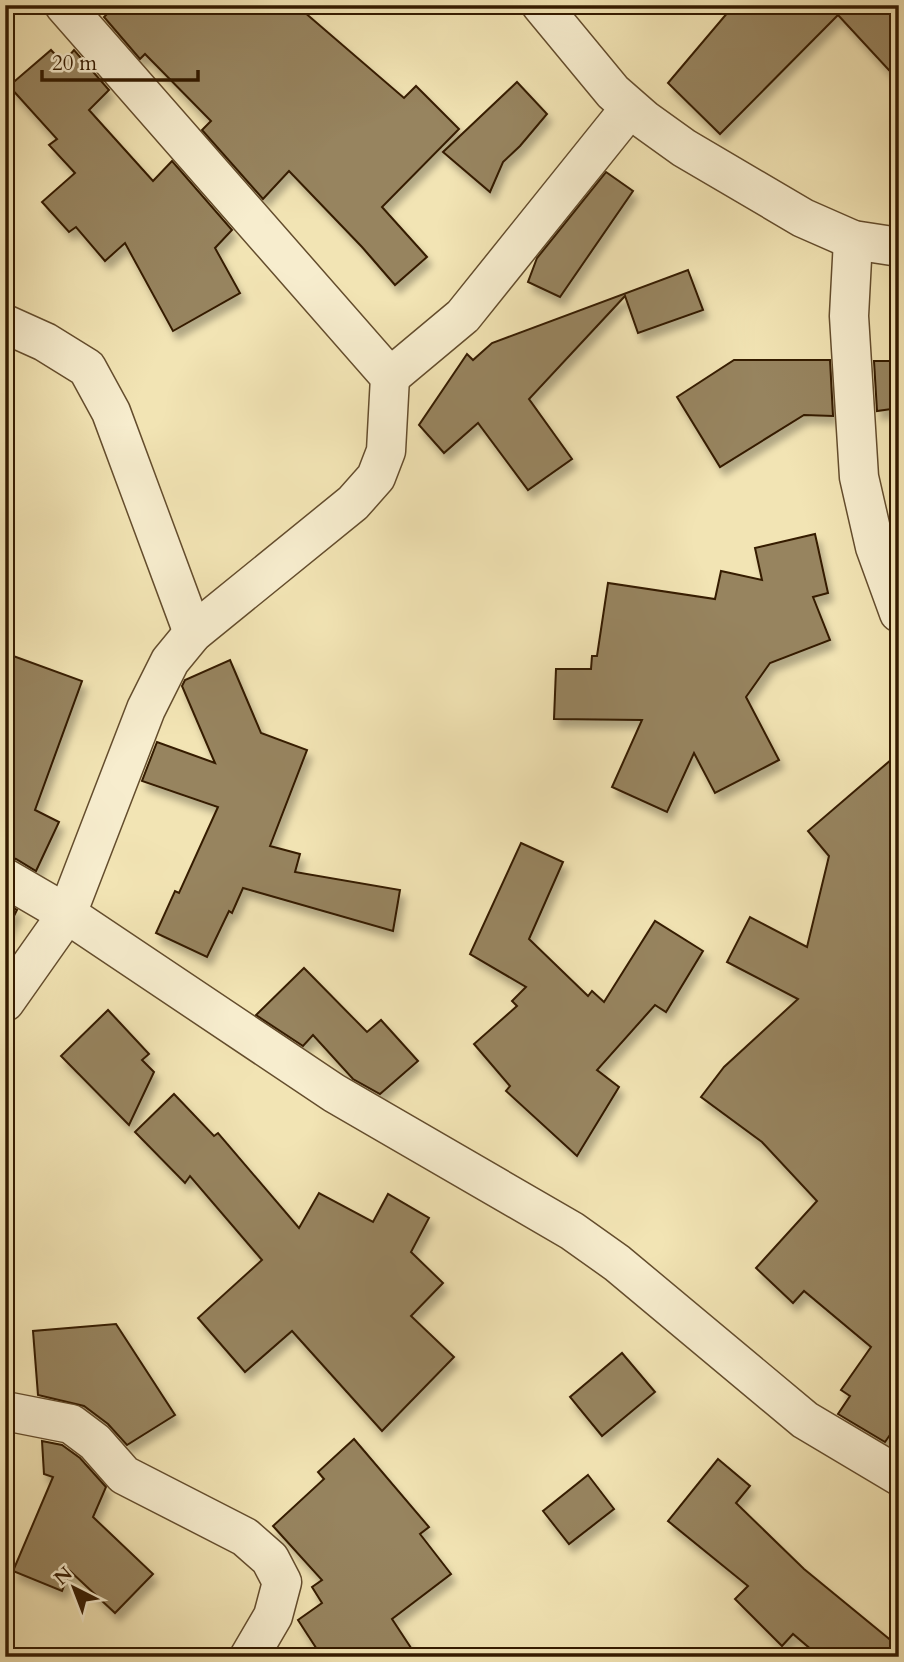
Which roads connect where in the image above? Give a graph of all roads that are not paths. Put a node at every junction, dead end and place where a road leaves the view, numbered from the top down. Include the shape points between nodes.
1 (64, 5) edge
2 (541, 5) edge
3 (630, 108) junction
4 (853, 240) junction
5 (899, 247) edge
6 (5, 324) edge
7 (390, 377) junction
8 (899, 613) edge
9 (193, 633) junction
10 (5, 878) edge
11 (67, 914) junction
12 (5, 1002) edge
13 (5, 1410) edge
14 (899, 1476) edge
15 (249, 1657) edge

1 - 7 street
2 - 3 street
3 - 4 street via 684,148 803,218
3 - 7 street via 463,316
4 - 5 street
4 - 8 street via 849,316 859,477 875,547
6 - 9 street via 87,368 111,412
7 - 9 street via 386,451 376,477 353,503
9 - 11 street via 170,661 146,709
10 - 11 street
11 - 12 street
11 - 14 street via 334,1093 572,1231 805,1420
13 - 15 street via 71,1424 95,1442 124,1475 246,1537 270,1559 282,1582 272,1616

